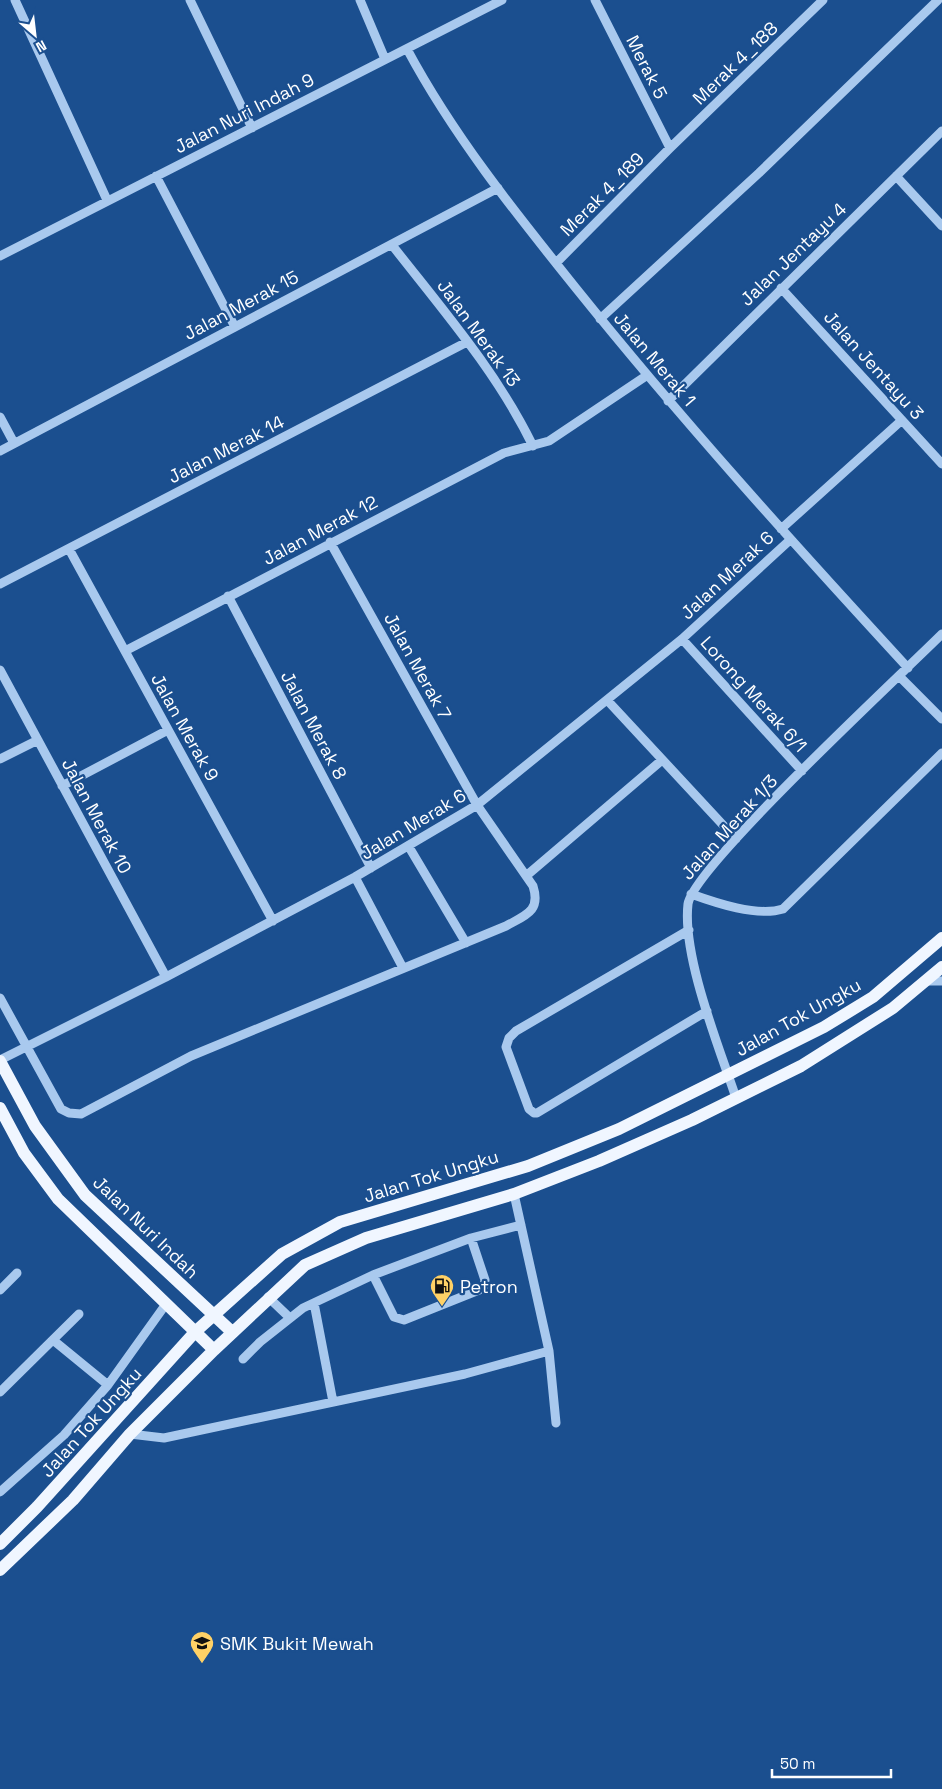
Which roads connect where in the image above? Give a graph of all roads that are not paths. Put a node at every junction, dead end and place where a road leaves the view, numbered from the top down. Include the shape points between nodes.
1 (15, 0) edge
2 (190, 0) edge
3 (360, 0) edge
4 (502, 0) edge
5 (596, 0) edge
6 (823, 0) edge
7 (938, 0) edge
8 (406, 49) junction
9 (385, 59) junction
10 (252, 128) junction
11 (942, 131) edge
12 (670, 148) junction
13 (156, 176) junction
14 (896, 176) junction
15 (498, 188) junction
16 (107, 200) junction
17 (942, 226) edge
18 (392, 244) junction
19 (0, 256) edge
20 (556, 263) junction
21 (781, 288) junction
22 (600, 319) junction
23 (235, 327) junction
24 (467, 342) junction
25 (646, 376) junction
26 (668, 401) junction
27 (0, 417) edge
28 (902, 420) junction
29 (14, 443) junction
30 (533, 446) junction
31 (0, 451) edge
32 (942, 464) edge
33 (781, 529) junction
34 (790, 540) junction
35 (330, 542) junction
36 (70, 549) junction
37 (0, 584) edge
38 (228, 596) junction
39 (942, 634) edge
40 (682, 639) junction
41 (125, 651) junction
42 (908, 668) junction
43 (0, 670) edge
44 (900, 677) junction
45 (607, 700) junction
46 (942, 719) edge
47 (168, 730) junction
48 (38, 740) junction
49 (942, 753) edge
50 (0, 760) edge
51 (662, 760) junction
52 (802, 771) junction
53 (62, 786) junction
54 (477, 805) junction
55 (736, 839) junction
56 (409, 847) junction
57 (371, 868) junction
58 (526, 876) junction
59 (355, 878) junction
60 (691, 894) junction
61 (273, 921) junction
62 (689, 930) junction
63 (942, 938) edge
64 (466, 943) junction
65 (942, 967) edge
66 (403, 968) junction
67 (166, 977) junction
68 (942, 981) edge
69 (925, 982) junction
70 (0, 998) edge
71 (707, 1011) junction
72 (25, 1046) junction
73 (0, 1060) edge
74 (728, 1075) junction
75 (736, 1098) junction
76 (0, 1108) edge
77 (514, 1194) junction
78 (522, 1225) junction
79 (471, 1238) junction
80 (18, 1273) dead end
81 (373, 1276) junction
82 (0, 1290) edge
83 (268, 1297) junction
84 (314, 1303) junction
85 (166, 1304) junction
86 (79, 1314) dead end
87 (214, 1316) junction
88 (290, 1318) junction
89 (195, 1332) junction
90 (232, 1332) junction
91 (53, 1340) junction
92 (214, 1350) junction
93 (549, 1351) junction
94 (243, 1360) dead end
95 (108, 1385) junction
96 (0, 1392) edge
97 (333, 1402) junction
98 (556, 1423) dead end
99 (130, 1434) junction
100 (0, 1492) edge
101 (0, 1544) edge
102 (0, 1570) edge

1 - 16 street
2 - 10 street
3 - 9 street
4 - 8 street, Jalan Nuri Indah 9
5 - 12 street, Merak 5
6 - 12 street, Merak 4_188
7 - 22 street via 759,173
8 - 9 street, Jalan Nuri Indah 9
8 - 15 street, Jalan Merak 1 via 432,95
9 - 10 street, Jalan Nuri Indah 9
10 - 13 street, Jalan Nuri Indah 9
11 - 14 street, Jalan Jentayu 4
12 - 20 street, Merak 4_189
13 - 16 street, Jalan Nuri Indah 9
13 - 23 street
14 - 17 street
14 - 21 street, Jalan Jentayu 4
15 - 18 street, Jalan Merak 15
15 - 20 street, Jalan Merak 1
16 - 19 street, Jalan Nuri Indah 9
18 - 23 street, Jalan Merak 15
18 - 24 street, Jalan Merak 13
20 - 22 street, Jalan Merak 1
21 - 26 street, Jalan Jentayu 4
21 - 28 street, Jalan Jentayu 3
22 - 25 street, Jalan Merak 1
23 - 29 street, Jalan Merak 15
24 - 30 street, Jalan Merak 13 via 514,409
24 - 36 street, Jalan Merak 14
25 - 26 street, Jalan Merak 1
25 - 30 street, Jalan Merak 12 via 568,430
26 - 33 street, Jalan Merak 1
27 - 29 street
28 - 32 street, Jalan Jentayu 3
28 - 33 street
29 - 31 street, Jalan Merak 15
30 - 35 street, Jalan Merak 12 via 504,453
33 - 34 street, Jalan Merak 1
34 - 40 street, Jalan Merak 6
34 - 42 street, Jalan Merak 1
35 - 38 street, Jalan Merak 12
35 - 54 street, Jalan Merak 7
36 - 37 street, Jalan Merak 14
36 - 41 street, Jalan Merak 9
38 - 41 street, Jalan Merak 12
38 - 57 street, Jalan Merak 8
39 - 42 street, Jalan Merak 1/3
40 - 45 street, Jalan Merak 6
40 - 52 street, Lorong Merak 6/1
41 - 47 street, Jalan Merak 9
42 - 44 street, Jalan Merak 1/3
43 - 48 street, Jalan Merak 10
44 - 46 street
44 - 52 street, Jalan Merak 1/3
45 - 51 street
45 - 54 street, Jalan Merak 6
47 - 53 street
47 - 61 street, Jalan Merak 9
48 - 50 street
48 - 53 street, Jalan Merak 10
49 - 60 street via 783,909 768,911 721,905
51 - 55 street
51 - 58 street
52 - 55 street, Jalan Merak 1/3
53 - 67 street, Jalan Merak 10
54 - 56 street, Jalan Merak 6
54 - 58 street, Jalan Merak 7
55 - 60 street, Jalan Merak 1/3
56 - 57 street, Jalan Merak 6
56 - 64 street
57 - 59 street, Jalan Merak 6
58 - 64 street, Jalan Merak 7 via 536,897 534,907 506,926
59 - 61 street, Jalan Merak 6
59 - 66 street
60 - 62 street, Jalan Merak 1/3
61 - 67 street, Jalan Merak 6
62 - 71 street, Jalan Merak 1/3
62 - 71 street via 516,1031 506,1047 529,1109 534,1113
63 - 74 main road, Jalan Tok Ungku via 873,997
64 - 66 street
65 - 69 main road
66 - 72 street via 191,1056 81,1114 61,1109
67 - 72 street, Jalan Merak 6
68 - 69 street
69 - 75 main road via 893,1008 801,1066
70 - 72 street
71 - 74 street, Jalan Merak 1/3
72 - 73 street, Jalan Merak 6
73 - 87 main road, Jalan Nuri Indah via 35,1126 85,1195
74 - 75 street, Jalan Merak 1/3
74 - 87 main road, Jalan Tok Ungku via 619,1130 528,1166 340,1222 282,1254
75 - 77 main road via 599,1162
76 - 85 main road via 24,1153 58,1199
77 - 78 street
77 - 83 main road via 366,1238 305,1265
78 - 79 street
78 - 93 street
79 - 81 street
79 - 81 street via 485,1280 484,1286 404,1320 394,1317
80 - 82 street
81 - 84 street
83 - 88 street
83 - 90 main road
84 - 88 street
84 - 97 street
85 - 89 main road
85 - 95 street
86 - 91 street
87 - 89 main road, Jalan Tok Ungku
87 - 90 main road, Jalan Nuri Indah
88 - 94 street
89 - 92 main road
89 - 101 main road, Jalan Tok Ungku via 37,1508
90 - 92 main road
91 - 95 street
91 - 96 street
92 - 99 main road
93 - 97 street via 465,1374
93 - 98 street
95 - 100 street via 64,1435
97 - 99 street via 164,1438
99 - 102 main road via 72,1500

